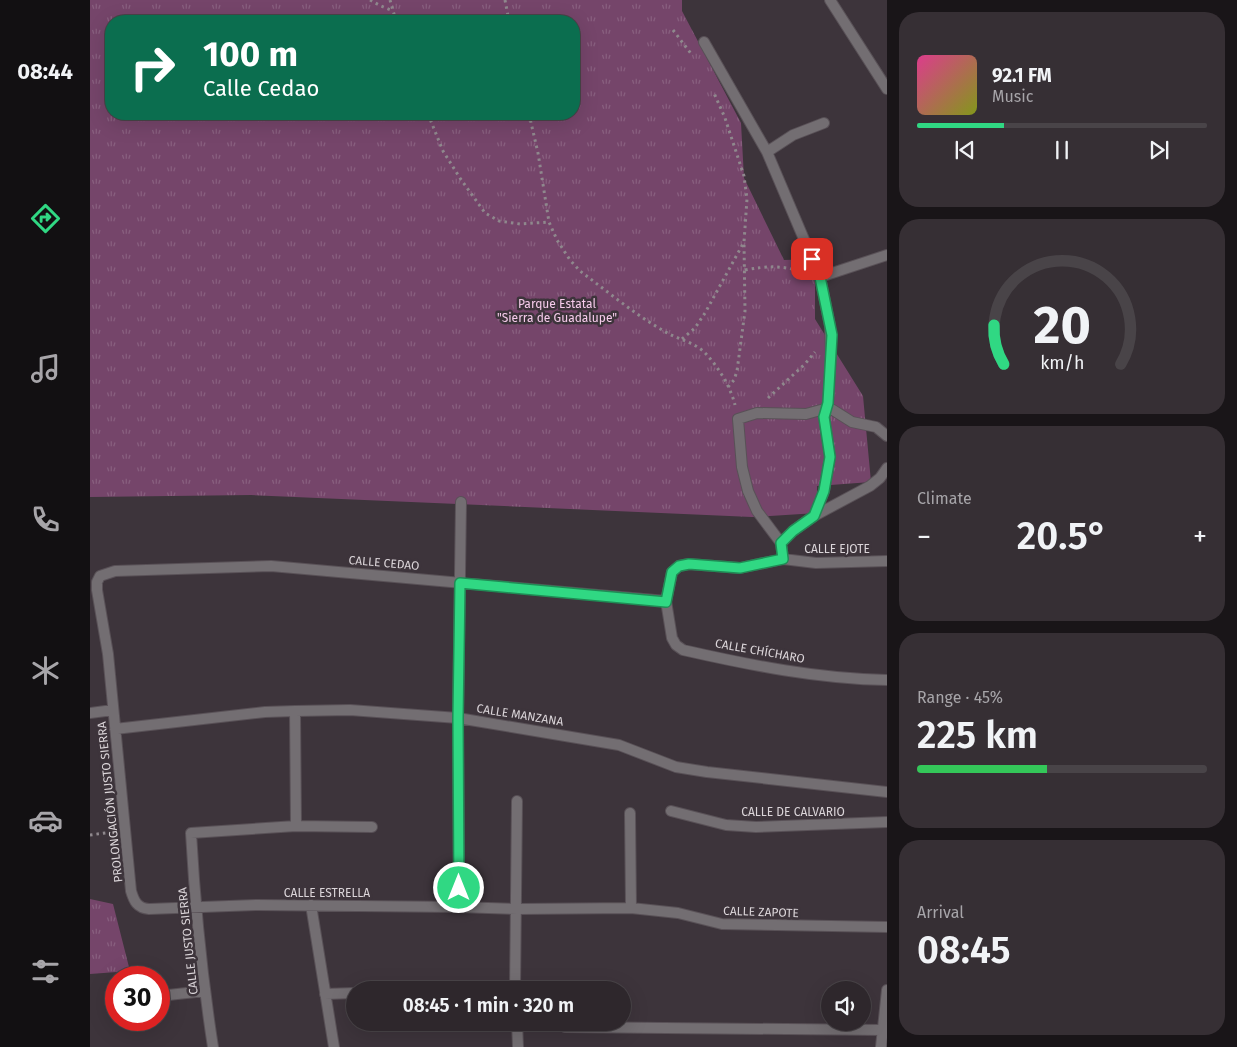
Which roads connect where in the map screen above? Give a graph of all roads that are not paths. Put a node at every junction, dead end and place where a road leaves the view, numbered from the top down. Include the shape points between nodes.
1 (830, 0) edge
2 (704, 42) dead end
3 (887, 89) edge
4 (824, 123) dead end
5 (767, 152) junction
6 (887, 255) edge
7 (820, 277) junction
8 (826, 408) junction
9 (887, 436) edge
10 (887, 468) edge
11 (461, 502) dead end
12 (814, 516) junction
13 (781, 543) junction
14 (783, 559) junction
15 (887, 560) edge
16 (100, 576) joint
17 (460, 583) junction
18 (666, 602) junction
19 (887, 680) edge
20 (114, 710) junction
21 (296, 711) junction
22 (90, 713) edge
23 (458, 718) junction
24 (114, 729) junction
25 (887, 792) edge
26 (518, 801) dead end
27 (671, 811) dead end
28 (630, 814) dead end
29 (887, 822) edge
30 (296, 826) junction
31 (372, 827) dead end
32 (311, 905) junction
33 (138, 906) joint
34 (195, 906) junction
35 (459, 907) junction
36 (631, 908) junction
37 (517, 909) junction
38 (887, 927) edge
39 (515, 981) edge
40 (887, 990) edge
41 (205, 991) junction
42 (346, 993) edge
43 (325, 994) junction
44 (170, 995) edge
45 (631, 1028) edge
46 (882, 1030) junction
47 (517, 1031) edge
48 (213, 1047) edge
49 (334, 1047) edge
50 (518, 1047) edge
51 (881, 1047) edge

1 - 3 street
2 - 5 street
4 - 5 street via 794,135
5 - 7 street
6 - 7 street
7 - 8 street via 832,335
8 - 9 street via 852,422 876,427
8 - 12 street via 830,457 824,491
8 - 13 street via 806,414 757,413 738,420 742,467 748,491 757,511
10 - 12 street via 870,486
11 - 17 street
12 - 13 street
13 - 14 street
14 - 15 street, CALLE EJOTE via 816,563
14 - 18 street, CALLE EJOTE via 740,568 679,566 672,572
16 - 17 street, CALLE CEDAO via 115,571 271,566
16 - 20 street, PROLONGACIÓN JUSTO SIERRA via 97,582
17 - 18 street, CALLE CEDAO
17 - 23 street
18 - 19 street, CALLE CHÍCHARO via 672,638 683,650 770,668
20 - 22 street
20 - 24 street, PROLONGACIÓN JUSTO SIERRA
21 - 23 street, CALLE MANZANA via 350,710
21 - 24 street, CALLE MANZANA
21 - 30 street
23 - 25 street, CALLE MANZANA via 619,745 676,767
23 - 35 street
24 - 33 street, PROLONGACIÓN JUSTO SIERRA via 131,891
26 - 37 street
27 - 29 street, CALLE DE CALVARIO via 726,824 756,827
28 - 36 street
30 - 31 street
30 - 34 street, CALLE JUSTO SIERRA via 191,833
32 - 34 street, CALLE ESTRELLA
32 - 35 street, CALLE ESTRELLA
32 - 43 street
33 - 34 street, CALLE ESTRELLA via 149,909
34 - 41 street, CALLE JUSTO SIERRA
35 - 37 street, CALLE ESTRELLA
36 - 37 street, CALLE ZAPOTE
36 - 38 street, CALLE ZAPOTE via 678,913 722,924
37 - 39 street
40 - 46 street
41 - 44 street
41 - 48 street, CALLE JUSTO SIERRA
42 - 43 street
43 - 49 street
45 - 46 street
46 - 51 street
47 - 50 street

